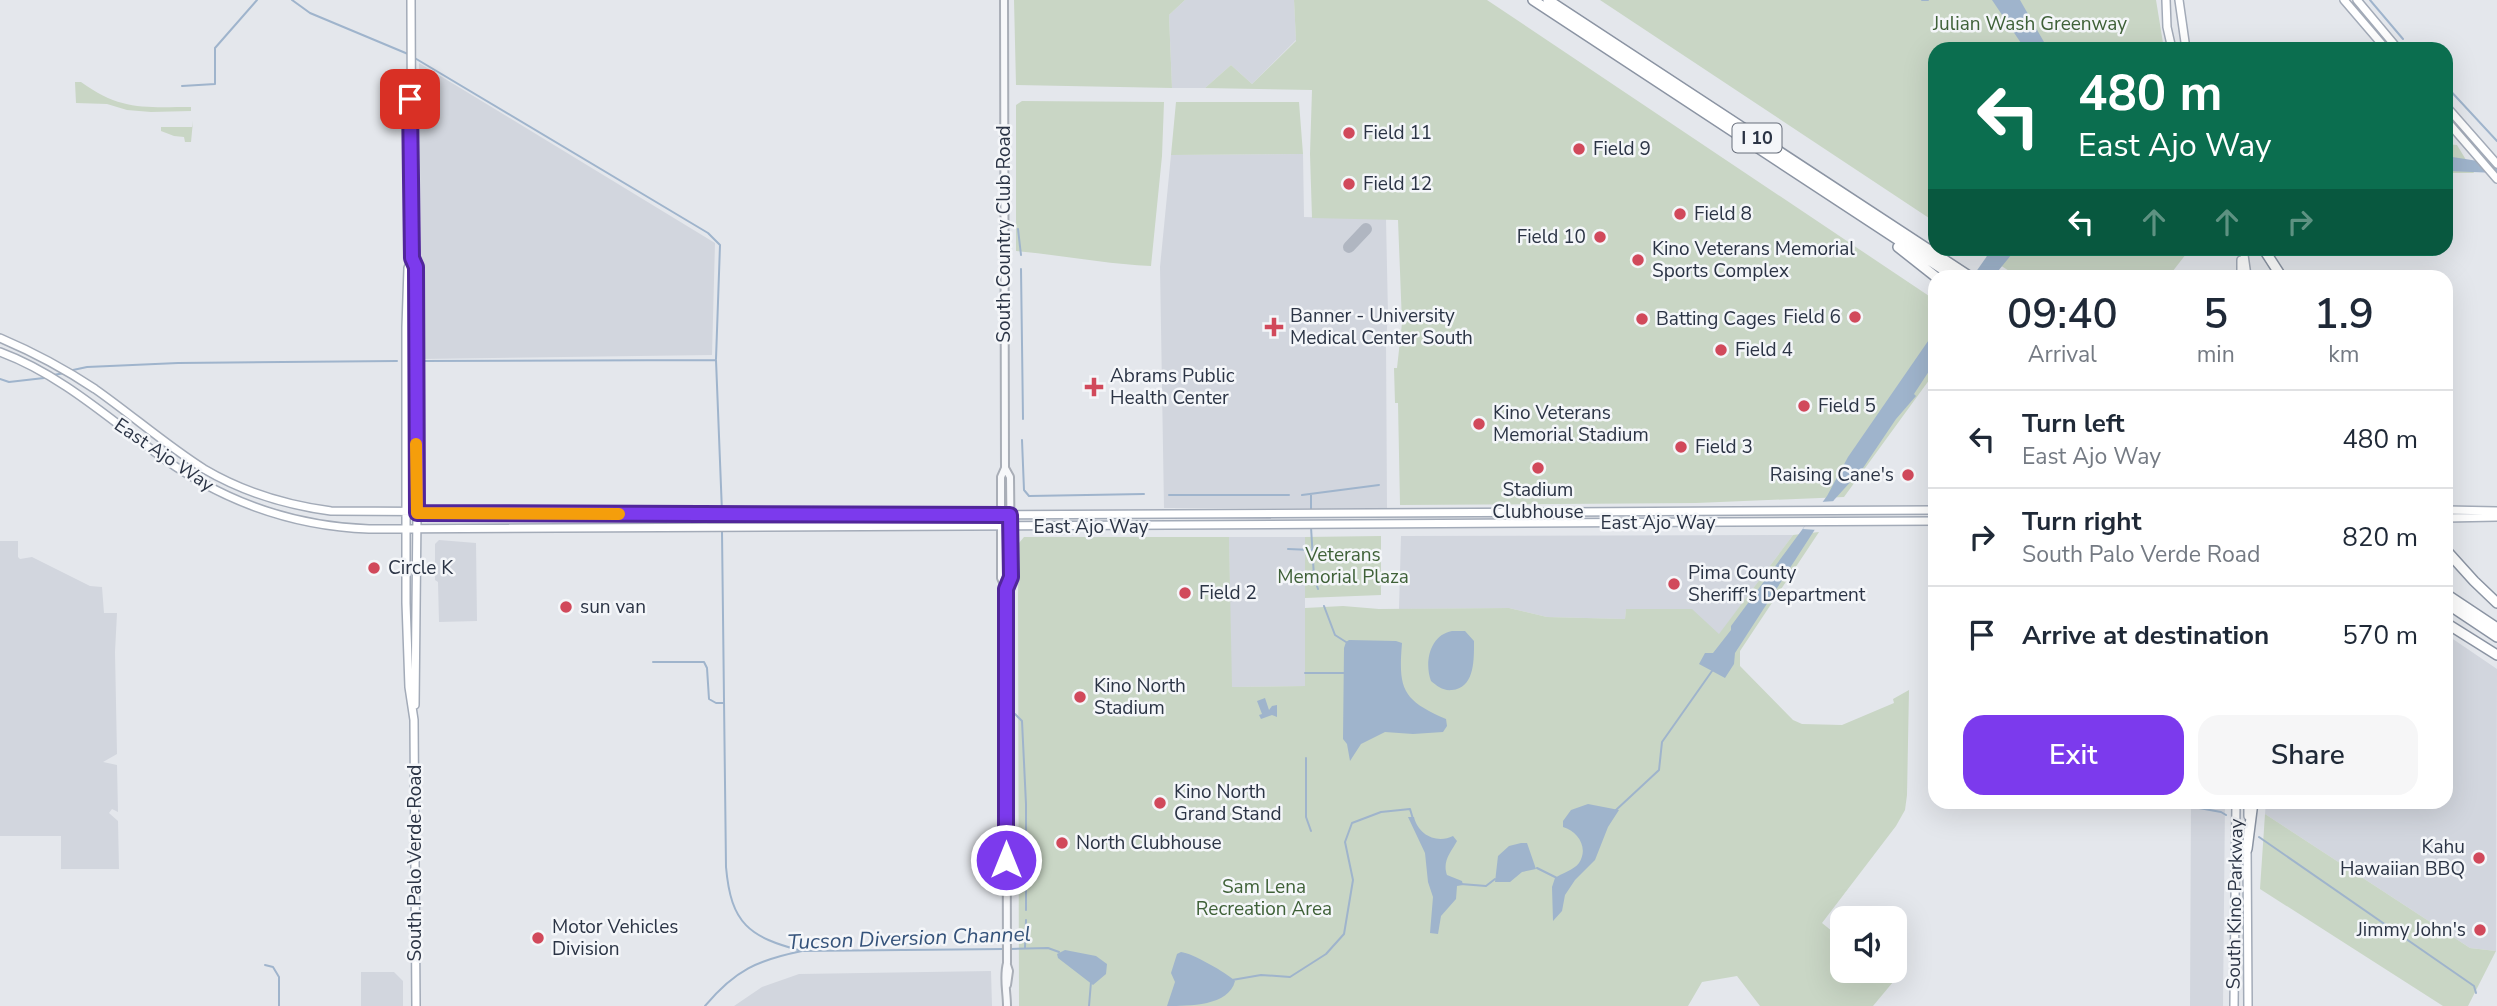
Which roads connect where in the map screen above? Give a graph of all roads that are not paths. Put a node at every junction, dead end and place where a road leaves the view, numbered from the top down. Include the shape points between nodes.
1 (411, 0) edge
2 (1004, 0) edge
3 (1533, 0) edge
4 (1548, 0) edge
5 (2166, 0) edge
6 (2179, 0) edge
7 (2344, 0) edge
8 (2357, 0) edge
9 (2170, 42) edge
10 (2185, 42) edge
11 (2380, 42) edge
12 (2392, 42) edge
13 (2453, 114) edge
14 (2453, 128) edge
15 (2497, 164) edge
16 (2495, 176) edge
17 (1853, 212) junction
18 (1928, 250) edge
19 (1938, 256) edge
20 (412, 258) junction
21 (1944, 270) edge
22 (1959, 270) edge
23 (1928, 271) edge
24 (0, 338) edge
25 (0, 352) edge
26 (1005, 468) junction
27 (1928, 509) edge
28 (1680, 510) junction
29 (1895, 510) junction
30 (2453, 510) edge
31 (2497, 511) edge
32 (407, 513) junction
33 (417, 513) junction
34 (873, 514) junction
35 (1000, 515) junction
36 (1010, 515) junction
37 (2497, 517) edge
38 (2453, 518) edge
39 (1928, 521) edge
40 (1895, 522) junction
41 (1680, 523) junction
42 (1000, 527) junction
43 (1010, 527) junction
44 (873, 528) junction
45 (406, 529) junction
46 (417, 529) junction
47 (2453, 558) edge
48 (1006, 589) junction
49 (2453, 599) edge
50 (2497, 603) edge
51 (2453, 608) edge
52 (2453, 627) edge
53 (2497, 628) edge
54 (2497, 637) edge
55 (2497, 654) edge
56 (414, 720) junction
57 (2236, 809) edge
58 (2250, 809) edge
59 (2247, 849) joint
60 (2234, 898) junction
61 (2248, 898) junction
62 (416, 1006) edge
63 (1007, 1006) edge
64 (2234, 1006) edge
65 (2248, 1006) edge

1 - 20 main road, South Palo Verde Road
2 - 26 street, South Country Club Road
3 - 17 highway, I 10
4 - 18 highway, I 10
5 - 9 main road
6 - 10 main road
7 - 11 main road
8 - 12 main road
13 - 15 main road
14 - 16 main road
17 - 21 highway, I 10
17 - 23 highway
19 - 22 highway, I 10
20 - 32 main road, South Palo Verde Road via 406,327
20 - 33 main road, South Palo Verde Road via 416,267
24 - 32 main road, East Ajo Way via 76,377 203,468 246,490 331,512
25 - 45 main road, East Ajo Way via 58,381 181,470 244,504 319,525
26 - 35 street, South Country Club Road
26 - 36 street, South Country Club Road via 1010,477
27 - 29 main road, East Ajo Way
28 - 29 main road, East Ajo Way
28 - 36 main road, East Ajo Way
28 - 41 main road
29 - 40 main road
30 - 31 main road
32 - 33 main road, East Ajo Way
32 - 45 main road, South Palo Verde Road
33 - 34 main road, East Ajo Way
33 - 46 main road, South Palo Verde Road
34 - 35 main road, East Ajo Way
34 - 44 main road
35 - 36 main road, East Ajo Way
35 - 42 street, South Country Club Road
36 - 43 street, South Country Club Road
37 - 38 main road
39 - 40 main road, East Ajo Way
40 - 41 main road, East Ajo Way
41 - 43 main road, East Ajo Way
42 - 43 main road, East Ajo Way
42 - 44 main road, East Ajo Way
42 - 48 street, South Country Club Road via 1001,578
43 - 48 street, South Country Club Road via 1011,577
44 - 46 main road, East Ajo Way
45 - 46 main road, East Ajo Way
45 - 56 main road, South Palo Verde Road via 409,687
46 - 56 main road, South Palo Verde Road
47 - 50 highway
48 - 63 street, South Country Club Road
49 - 53 highway
51 - 54 highway
52 - 55 highway
56 - 62 main road, South Palo Verde Road
57 - 60 main road, South Kino Parkway
58 - 59 highway
59 - 61 main road, South Kino Parkway
60 - 61 main road
60 - 64 main road, South Kino Parkway
61 - 65 main road, South Kino Parkway

